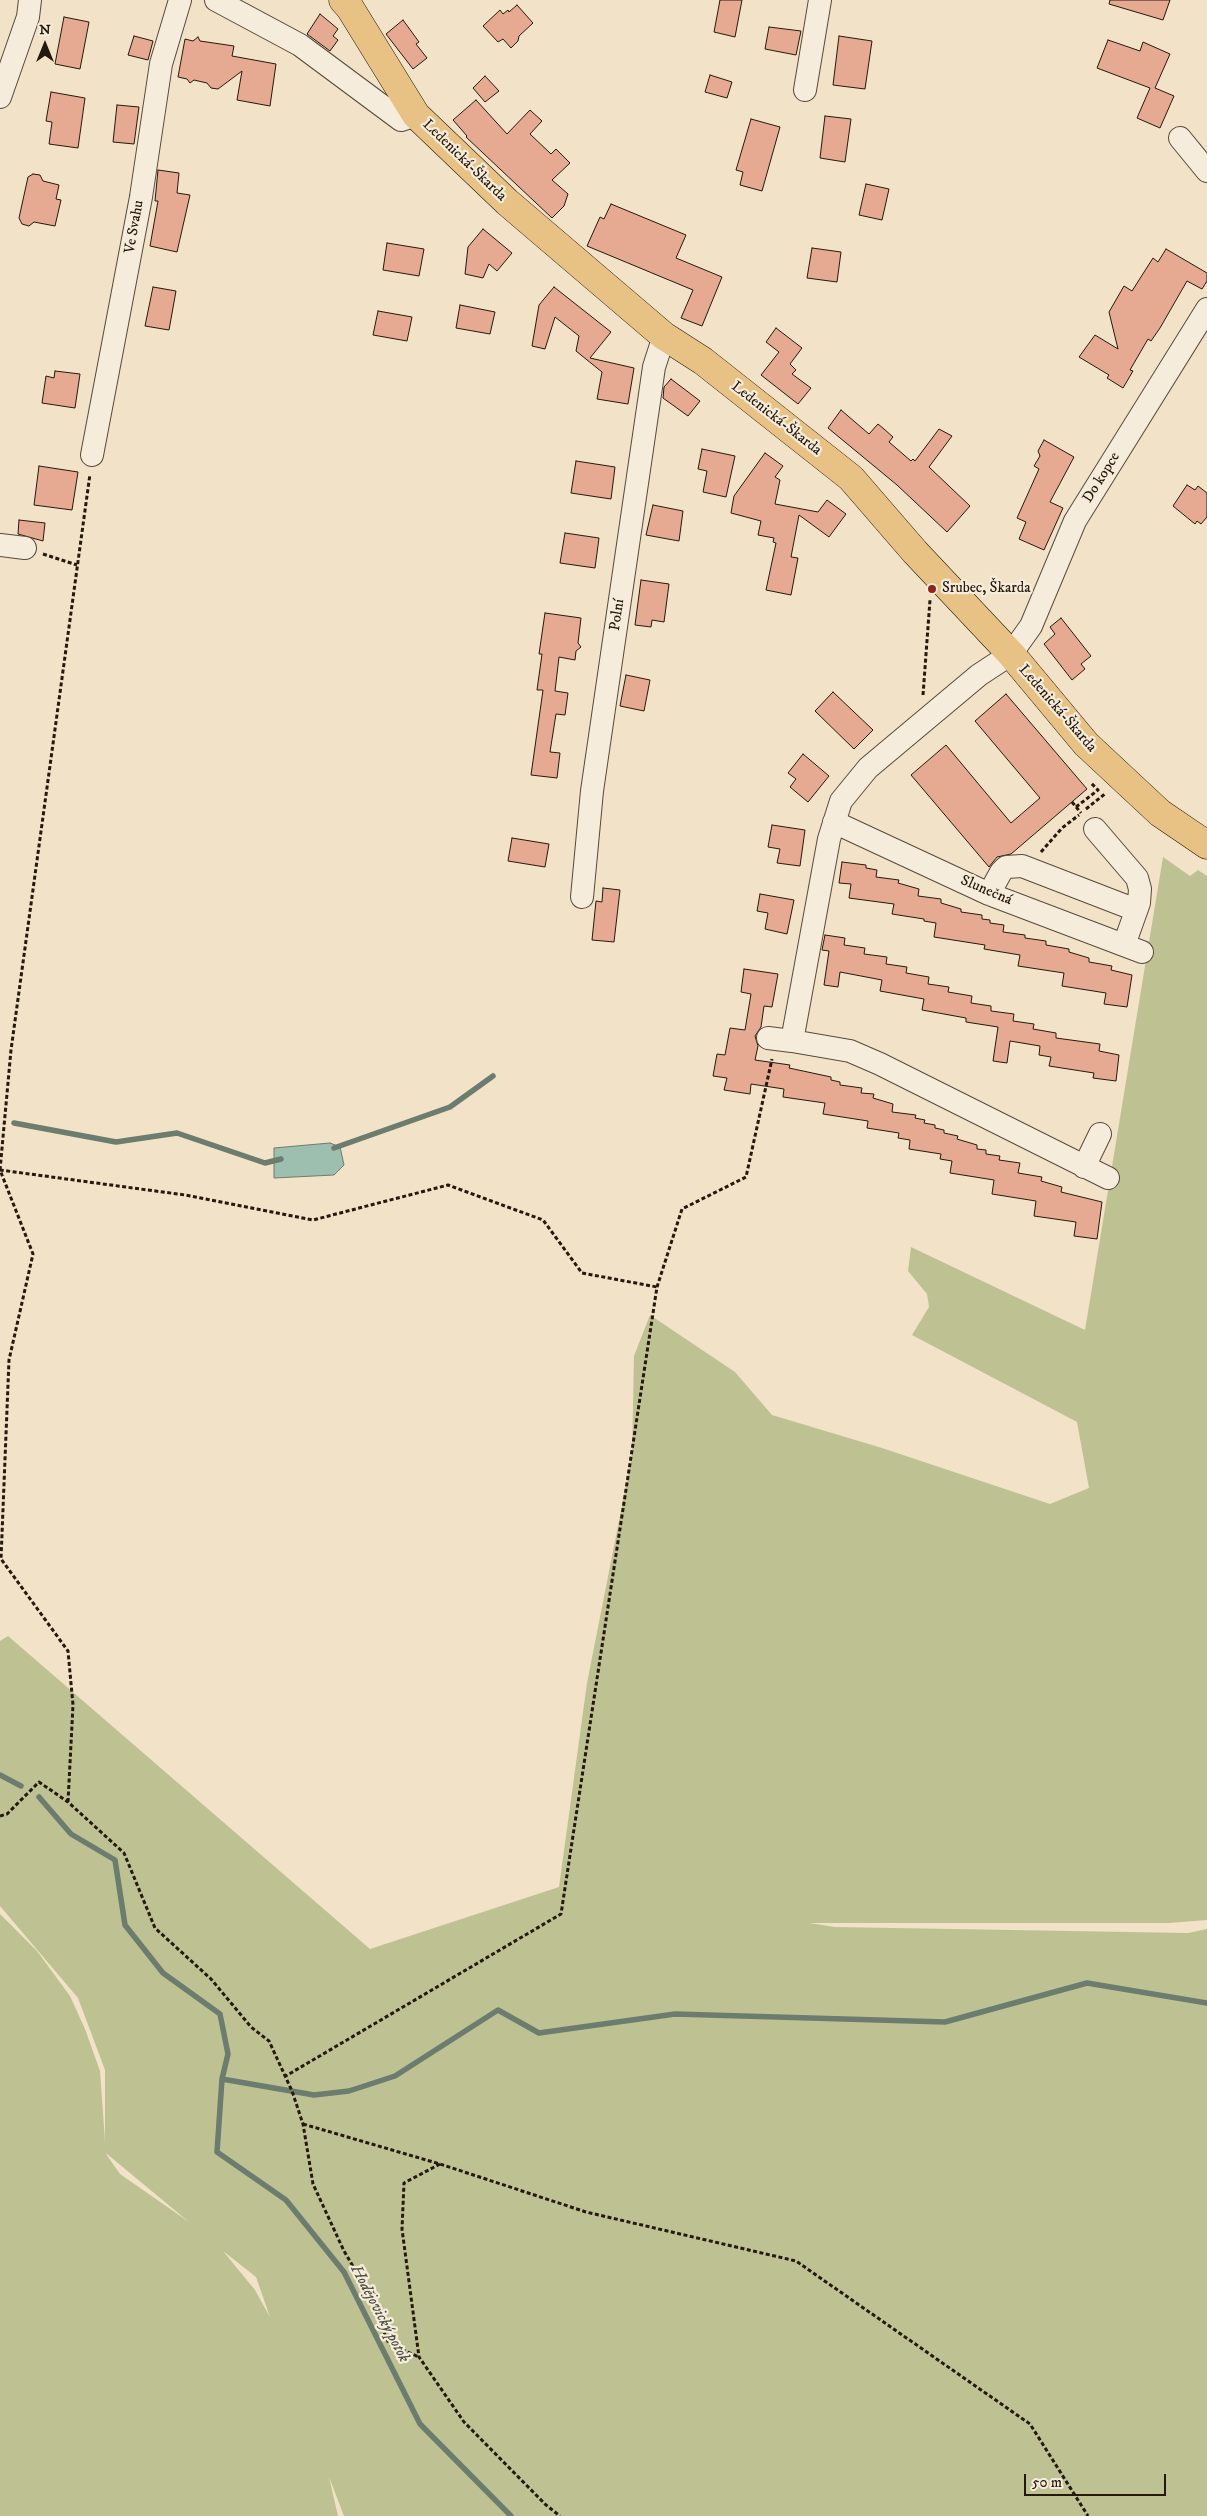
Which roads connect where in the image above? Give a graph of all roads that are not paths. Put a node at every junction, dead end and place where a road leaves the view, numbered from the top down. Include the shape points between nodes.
1 (30, 0) edge
2 (180, 0) edge
3 (216, 0) edge
4 (343, 0) edge
5 (820, 0) edge
6 (805, 90) dead end
7 (0, 97) edge
8 (416, 115) junction
9 (1180, 138) dead end
10 (1207, 171) edge
11 (1207, 309) edge
12 (664, 336) junction
13 (92, 455) road end
14 (0, 545) edge
15 (25, 548) road end
16 (1011, 654) junction
17 (1088, 821) road end
18 (834, 822) junction
19 (1207, 845) edge
20 (989, 894) junction
21 (582, 896) dead end
22 (1136, 910) junction
23 (768, 1038) dead end
24 (792, 1041) junction
25 (1100, 1134) dead end
26 (1084, 1167) junction
27 (1108, 1178) dead end

1 - 7 street via 28,17
2 - 13 street, Ve Svahu via 161,64
3 - 8 street via 300,45 401,120
4 - 8 main road, Ledenická-Škarda
5 - 6 street
8 - 12 main road, Ledenická-Škarda via 507,202
9 - 10 street
11 - 16 street, Do kopce via 1076,521 1032,626
12 - 16 main road, Ledenická-Škarda via 703,361 851,478
12 - 21 street, Polní via 654,367 594,772
14 - 15 street
16 - 18 street via 979,676 868,768 841,801
16 - 19 main road, Ledenická-Škarda via 1086,744 1160,813
17 - 22 street via 1137,878 1140,889
18 - 20 street, Slunečná
18 - 24 street
20 - 22 street via 1006,867 1022,866
20 - 22 street, Slunečná via 1133,948
23 - 24 street
24 - 26 street via 850,1051
25 - 26 street
26 - 27 street

